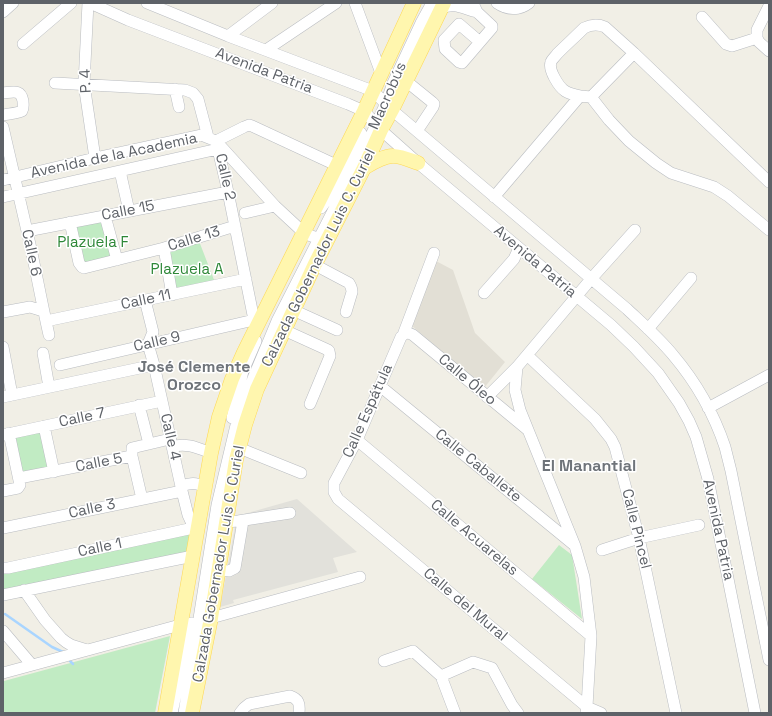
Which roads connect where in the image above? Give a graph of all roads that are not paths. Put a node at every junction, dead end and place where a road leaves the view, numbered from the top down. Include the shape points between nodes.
1 (13, 3) edge
2 (71, 3) edge
3 (89, 3) edge
4 (147, 3) edge
5 (272, 3) edge
6 (336, 3) edge
7 (355, 3) edge
8 (414, 3) edge
9 (420, 3) edge
10 (496, 3) edge
11 (529, 3) edge
12 (439, 5) edge
13 (166, 6) edge
14 (769, 6) edge
15 (477, 11) edge
16 (3, 12) edge
17 (702, 17) dead end
18 (228, 36) junction
19 (757, 38) junction
20 (480, 42) dead end
21 (23, 44) dead end
22 (266, 50) junction
23 (769, 51) edge
24 (634, 53) junction
25 (382, 73) junction
26 (406, 80) junction
27 (55, 82) dead end
28 (84, 84) junction
29 (175, 89) junction
30 (3, 93) edge
31 (586, 96) junction
32 (382, 100) junction
33 (180, 106) dead end
34 (3, 115) edge
35 (372, 120) junction
36 (3, 126) edge
37 (417, 131) junction
38 (214, 143) junction
39 (95, 158) junction
40 (418, 163) junction
41 (336, 165) junction
42 (364, 168) junction
43 (120, 171) junction
44 (10, 176) edge
45 (769, 182) edge
46 (228, 192) junction
47 (18, 194) junction
48 (494, 196) junction
49 (3, 197) edge
50 (275, 206) junction
51 (129, 211) junction
52 (245, 213) dead end
53 (105, 216) junction
54 (70, 222) junction
55 (235, 226) junction
56 (635, 230) dead end
57 (769, 230) edge
58 (27, 231) junction
59 (304, 233) junction
60 (322, 240) junction
61 (164, 248) junction
62 (519, 248) junction
63 (434, 253) dead end
64 (117, 260) junction
65 (315, 265) junction
66 (691, 278) dead end
67 (246, 279) junction
68 (591, 279) junction
69 (484, 293) dead end
70 (172, 295) junction
71 (576, 297) junction
72 (145, 300) junction
73 (293, 310) junction
74 (3, 312) edge
75 (346, 312) dead end
76 (44, 316) junction
77 (254, 320) joint
78 (648, 329) junction
79 (284, 330) junction
80 (337, 330) dead end
81 (404, 334) junction
82 (49, 335) dead end
83 (148, 344) junction
84 (3, 347) edge
85 (43, 353) dead end
86 (527, 355) junction
87 (60, 365) dead end
88 (154, 365) junction
89 (517, 367) junction
90 (769, 374) edge
91 (380, 386) junction
92 (49, 387) junction
93 (8, 396) edge
94 (487, 397) junction
95 (162, 401) junction
96 (310, 404) dead end
97 (139, 405) junction
98 (708, 408) junction
99 (44, 426) junction
100 (528, 430) junction
101 (6, 434) edge
102 (357, 440) junction
103 (171, 443) junction
104 (149, 444) junction
105 (239, 448) junction
106 (211, 453) junction
107 (132, 456) junction
108 (54, 472) junction
109 (301, 473) dead end
110 (20, 482) junction
111 (181, 488) junction
112 (205, 488) junction
113 (3, 491) edge
114 (334, 492) joint
115 (142, 499) junction
116 (290, 513) dead end
117 (243, 521) junction
118 (226, 522) junction
119 (699, 525) dead end
120 (196, 527) junction
121 (3, 528) edge
122 (639, 538) junction
123 (575, 546) junction
124 (602, 550) dead end
125 (193, 556) junction
126 (3, 568) edge
127 (218, 570) junction
128 (360, 577) dead end
129 (24, 590) junction
130 (3, 595) edge
131 (211, 618) junction
132 (180, 625) junction
133 (3, 631) edge
134 (591, 636) junction
135 (87, 650) junction
136 (769, 660) edge
137 (384, 661) dead end
138 (32, 665) junction
139 (3, 673) edge
140 (441, 676) junction
141 (586, 710) edge
142 (165, 713) edge
143 (172, 713) edge
144 (184, 713) edge
145 (192, 713) edge
146 (240, 713) edge
147 (299, 713) edge
148 (455, 713) edge
149 (518, 713) edge
150 (601, 713) edge
151 (676, 713) edge
152 (755, 713) edge

1 - 16 street
2 - 21 street
3 - 28 street, P. 4
3 - 35 street, Avenida Patria via 348,104
4 - 13 street, Avenida Patria
5 - 18 street
6 - 22 street
7 - 25 street
8 - 25 main road, Calzada Gobernador Luis C. Curiel
9 - 32 street, Macrobús
10 - 11 street via 502,7 518,9
10 - 15 street
12 - 15 street
12 - 26 main road, Calzada Gobernador Luis C. Curiel
12 - 32 street, Macrobús via 421,23 393,83
13 - 18 street, Avenida Patria
14 - 19 street via 757,30
15 - 20 street via 493,27
17 - 19 street via 726,44 732,46
18 - 22 street, Avenida Patria
19 - 23 street
22 - 32 street, Avenida Patria
24 - 31 street
24 - 31 street via 605,27 596,24 584,28 558,53 551,64 554,76 564,91
24 - 45 street
25 - 32 main road, Calzada Gobernador Luis C. Curiel
26 - 32 main road, Calzada Gobernador Luis C. Curiel
26 - 37 street via 434,104
27 - 28 street
28 - 29 street
28 - 39 street, P. 4
29 - 33 street
29 - 38 street via 193,93 198,99
30 - 34 street via 19,93 24,106 20,112
31 - 48 street
31 - 57 street via 630,141 656,163 671,173 714,187
32 - 35 main road, Calzada Gobernador Luis C. Curiel
32 - 35 main road, Calzada Gobernador Luis C. Curiel
32 - 37 street, Avenida Patria
35 - 40 street, Avenida Patria
35 - 41 main road, Calzada Gobernador Luis C. Curiel
35 - 42 main road, Calzada Gobernador Luis C. Curiel
35 - 59 street, Macrobús via 331,194
35 - 60 street, Macrobús via 366,146
36 - 44 street, Calle 6
37 - 48 street, Avenida Patria
38 - 39 street, Avenida de la Academia via 201,135
38 - 41 street, Calle 2 via 249,125
38 - 43 street
38 - 46 street, Calle 2
38 - 50 street, Avenida de la Academia
39 - 44 street, Avenida de la Academia
40 - 42 main road via 393,156 375,161
40 - 62 street, Avenida Patria
41 - 59 main road, Calzada Gobernador Luis C. Curiel
42 - 60 main road, Calzada Gobernador Luis C. Curiel
43 - 47 street
43 - 51 street
44 - 47 street, Calle 6
46 - 51 street, Calle 15
46 - 55 street, Calle 2
47 - 49 street
47 - 58 street, Calle 6
48 - 68 street, Avenida Patria
50 - 52 street
50 - 59 street, Avenida de la Academia
51 - 53 street, Calle 15
53 - 54 street, Calle 15
53 - 64 street
54 - 58 street, Calle 15
54 - 64 street, Calle 13 via 82,267
55 - 61 street, Calle 13
55 - 67 street, Calle 2
56 - 68 street
58 - 76 street, Calle 6
59 - 60 street, Avenida de la Academia
59 - 106 main road, Calzada Gobernador Luis C. Curiel via 232,379 219,417
59 - 143 street, Macrobús via 244,371 215,493 198,595
60 - 65 main road, Calzada Gobernador Luis C. Curiel
60 - 144 street, Macrobús via 277,321 237,421 217,504
61 - 64 street, Calle 13
61 - 70 street
62 - 69 street via 514,259
62 - 71 street, Avenida Patria
63 - 81 street, Calle Espátula
65 - 73 main road, Calzada Gobernador Luis C. Curiel
65 - 75 street via 352,287
66 - 78 street
67 - 70 street, Calle 11
67 - 77 street, Calle 2
68 - 71 street
68 - 78 street, Avenida Patria
70 - 72 street, Calle 11
71 - 86 street
71 - 152 street, Avenida Patria via 611,325 658,373 680,403 696,437 708,479
72 - 76 street, Calle 11
72 - 83 street, Calle 4 via 153,332
73 - 79 main road, Calzada Gobernador Luis C. Curiel
73 - 80 street
74 - 76 street via 30,307
76 - 82 street, Calle 6
77 - 83 street, Calle 9
78 - 98 street, Avenida Patria via 673,355
79 - 96 street via 329,351 330,356
79 - 105 main road, Calzada Gobernador Luis C. Curiel via 257,389
81 - 91 street, Calle Espátula
81 - 94 street, Calle Óleo via 413,335
83 - 87 street, Calle 9
83 - 88 street, Calle 4
84 - 93 street
85 - 92 street
86 - 89 street
86 - 122 street, Calle Pincel via 595,419 611,439
88 - 92 street, Calle 9
88 - 95 street, Calle 4
89 - 94 street
89 - 100 street via 515,390
90 - 98 street
91 - 102 street, Calle Espátula
91 - 123 street, Calle Caballete
92 - 93 street, Calle 9
94 - 100 street, Calle Óleo
95 - 97 street, Calle 7
95 - 103 street, Calle 4
97 - 99 street, Calle 7
97 - 104 street
98 - 136 street, Avenida Patria via 725,447 731,471
99 - 101 street, Calle 7
99 - 108 street
100 - 123 street
101 - 110 street
102 - 114 street, Calle Espátula via 334,484
102 - 134 street, Calle Acuarelas
103 - 104 street, Calle 5
103 - 106 street, Calle 5
103 - 111 street, Calle 4
104 - 107 street, Calle 5 via 132,448
105 - 109 street
105 - 118 main road, Calzada Gobernador Luis C. Curiel
106 - 112 main road, Calzada Gobernador Luis C. Curiel
107 - 108 street, Calle 5
107 - 115 street
108 - 110 street, Calle 5
110 - 113 street, Calle 5 via 16,489
111 - 112 street, Calle 3 via 190,483 198,483
111 - 115 street, Calle 3
111 - 120 street, Calle 4 via 188,516
112 - 120 main road, Calzada Gobernador Luis C. Curiel
114 - 141 street, Calle del Mural via 338,499
115 - 121 street, Calle 3
116 - 117 street
117 - 118 street
117 - 127 street via 235,568
118 - 127 main road, Calzada Gobernador Luis C. Curiel
119 - 122 street
120 - 125 main road, Calzada Gobernador Luis C. Curiel
120 - 126 street, Calle 1
122 - 124 street
122 - 151 street, Calle Pincel
123 - 134 street via 584,577
125 - 129 street, Calle 1
125 - 132 main road, Calzada Gobernador Luis C. Curiel
127 - 131 main road, Calzada Gobernador Luis C. Curiel
128 - 131 street
129 - 130 street, Calle 1
129 - 135 street via 61,638 71,645
131 - 145 main road, Calzada Gobernador Luis C. Curiel
132 - 135 street
132 - 142 main road, Calzada Gobernador Luis C. Curiel
133 - 138 street
134 - 141 street
135 - 138 street
137 - 140 street via 413,651
138 - 139 street
140 - 148 street
140 - 149 street via 473,662 492,668
141 - 150 street, Calle del Mural
146 - 147 street via 249,704 290,696 298,701

